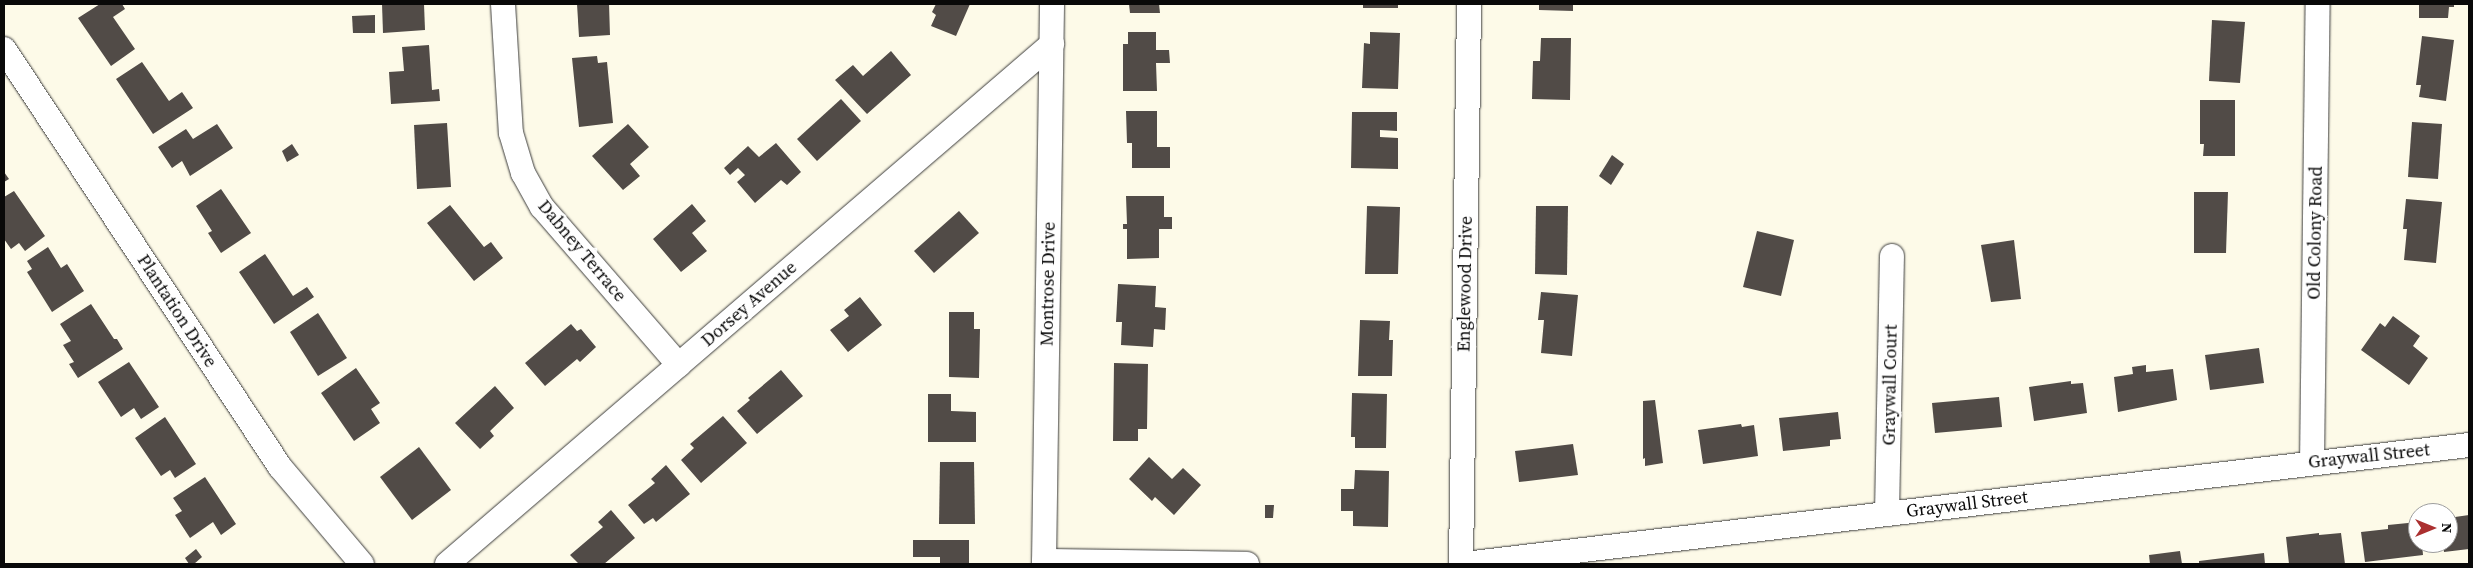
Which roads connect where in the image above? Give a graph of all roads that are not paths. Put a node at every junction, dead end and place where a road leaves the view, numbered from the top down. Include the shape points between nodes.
1 (503, 4) edge
2 (1052, 4) edge
3 (1469, 4) edge
4 (2318, 4) edge
5 (1052, 44) junction
6 (4, 49) edge
7 (1892, 256) dead end
8 (679, 365) junction
9 (2469, 445) edge
10 (2312, 463) junction
11 (1887, 514) junction
12 (1044, 562) edge
13 (362, 564) edge
14 (447, 564) edge
15 (1247, 564) edge
16 (1461, 564) edge
17 (1465, 564) edge

1 - 8 street, Dabney Terrace via 511,133 523,173 542,207
2 - 5 street, Montrose Drive
3 - 16 street, Englewood Drive
4 - 10 street, Old Colony Road
5 - 8 street, Dorsey Avenue
5 - 12 street, Montrose Drive
6 - 13 street, Plantation Drive via 280,467
7 - 11 street, Graywall Court
8 - 14 street, Dorsey Avenue
9 - 10 street, Graywall Street
10 - 11 street, Graywall Street
11 - 17 street, Graywall Street
12 - 15 street

